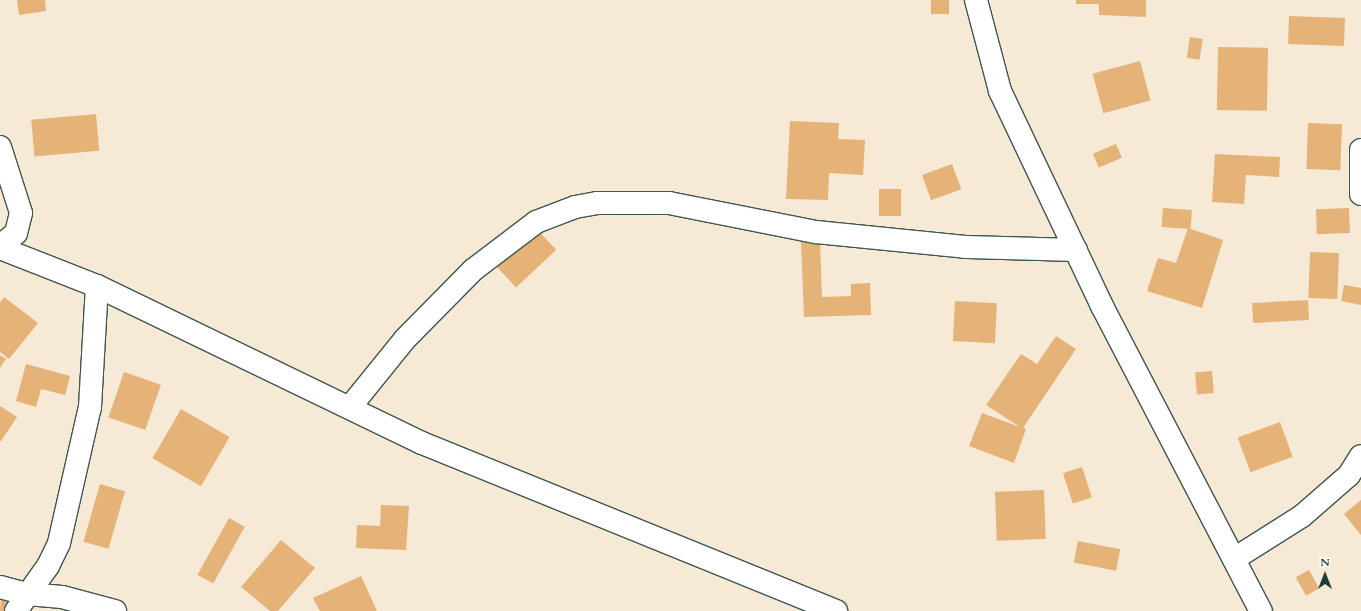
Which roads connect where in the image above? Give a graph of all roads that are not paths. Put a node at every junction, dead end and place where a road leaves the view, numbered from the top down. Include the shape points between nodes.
1 (976, 0) edge
2 (0, 148) edge
3 (1361, 150) edge
4 (1361, 194) edge
5 (0, 247) edge
6 (1076, 250) junction
7 (97, 286) junction
8 (350, 407) junction
9 (1361, 456) edge
10 (1234, 559) junction
11 (0, 587) edge
12 (21, 603) edge
13 (115, 611) edge
14 (836, 611) edge
15 (1261, 611) edge

1 - 6 street via 1000,91
2 - 5 street via 21,213 16,233
3 - 4 street
5 - 7 street
6 - 8 street via 965,246 816,232 669,203 597,203 582,206 536,222 473,270 405,339
6 - 10 street via 1102,306
7 - 8 street
7 - 12 street via 90,407 59,543 48,566
8 - 14 street via 422,443
9 - 10 street via 1349,475 1302,516
10 - 15 street
11 - 12 street
12 - 13 street via 62,597

